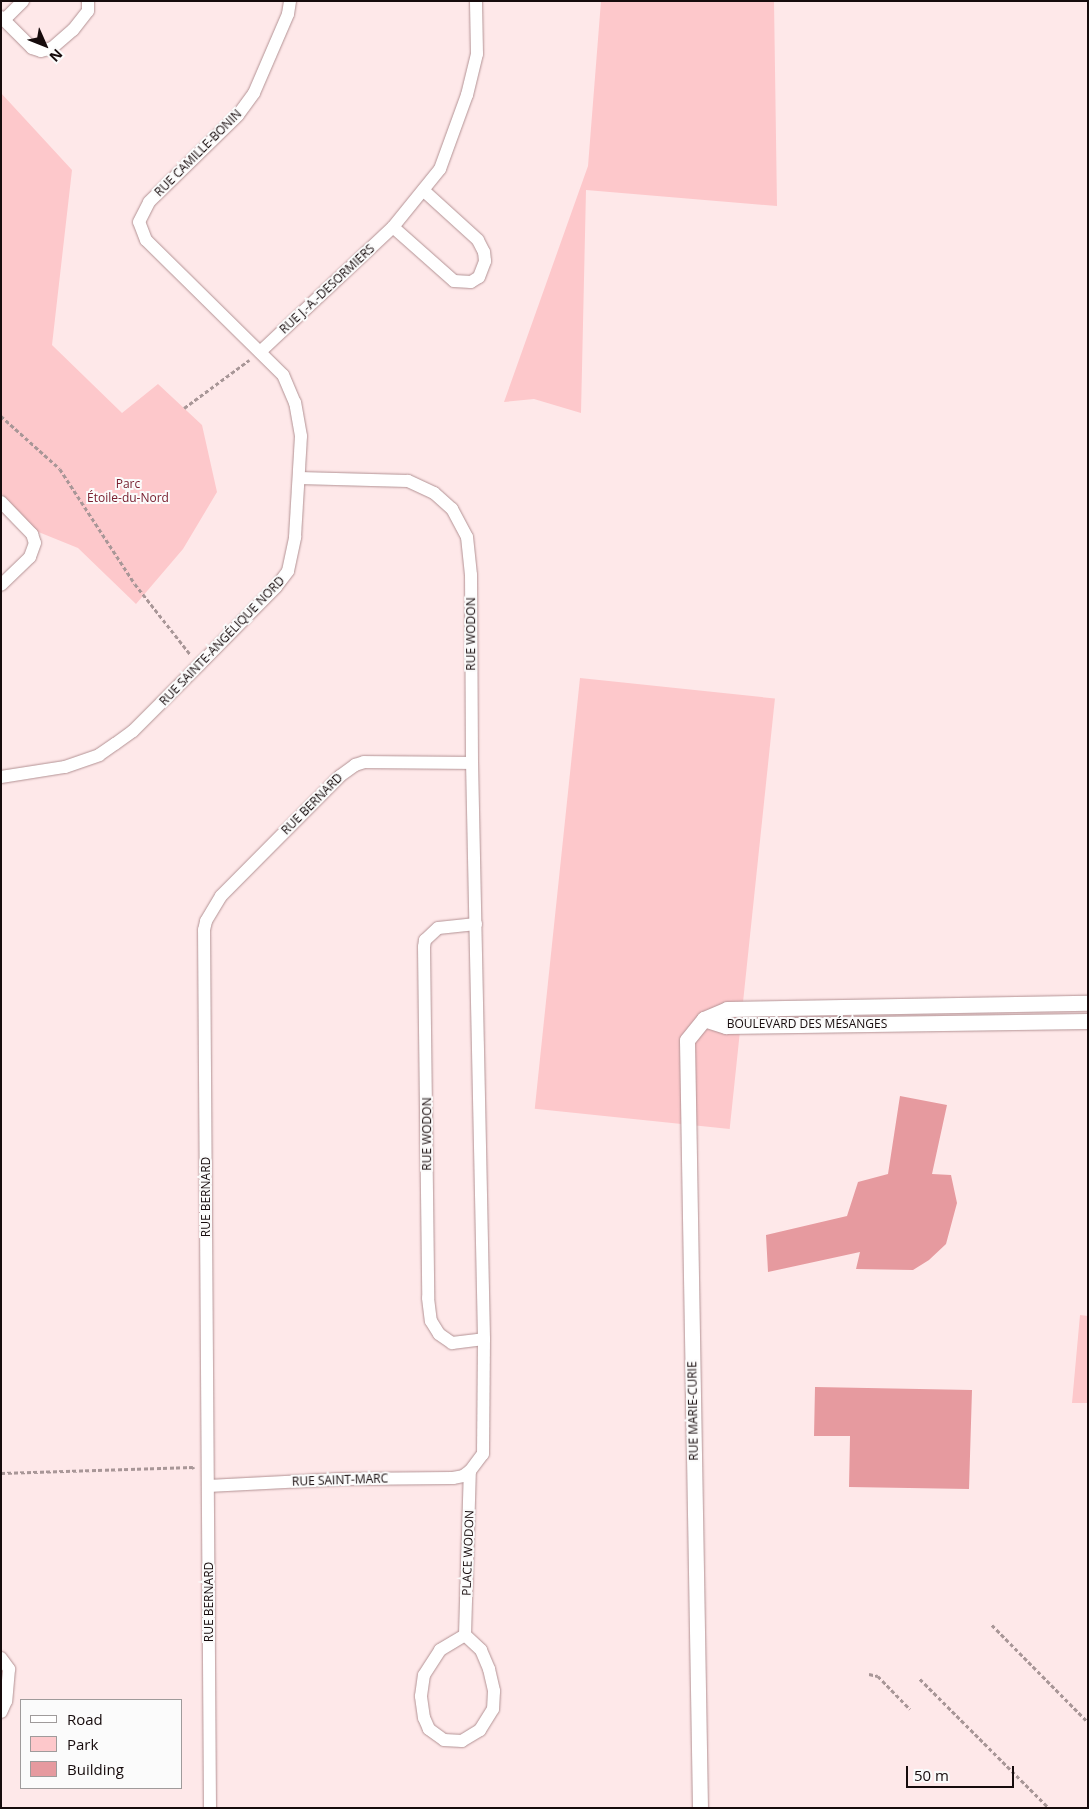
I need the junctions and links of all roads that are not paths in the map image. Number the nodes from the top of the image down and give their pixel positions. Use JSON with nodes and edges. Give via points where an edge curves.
{"nodes":[{"id":1,"x":23,"y":1,"type":"edge"},
{"id":2,"x":88,"y":1,"type":"edge"},
{"id":3,"x":290,"y":1,"type":"edge"},
{"id":4,"x":476,"y":1,"type":"edge"},
{"id":5,"x":3,"y":18,"type":"edge"},
{"id":6,"x":423,"y":190,"type":"junction"},
{"id":7,"x":393,"y":226,"type":"junction"},
{"id":8,"x":260,"y":352,"type":"junction"},
{"id":9,"x":299,"y":478,"type":"junction"},
{"id":10,"x":3,"y":506,"type":"edge"},
{"id":11,"x":1,"y":585,"type":"edge"},
{"id":12,"x":472,"y":763,"type":"junction"},
{"id":13,"x":1,"y":777,"type":"edge"},
{"id":14,"x":476,"y":924,"type":"junction"},
{"id":15,"x":1088,"y":1003,"type":"edge"},
{"id":16,"x":704,"y":1019,"type":"junction"},
{"id":17,"x":1088,"y":1021,"type":"edge"},
{"id":18,"x":484,"y":1339,"type":"junction"},
{"id":19,"x":470,"y":1471,"type":"junction"},
{"id":20,"x":208,"y":1486,"type":"junction"},
{"id":21,"x":465,"y":1635,"type":"junction"},
{"id":22,"x":1,"y":1658,"type":"edge"},
{"id":23,"x":1,"y":1712,"type":"edge"},
{"id":24,"x":210,"y":1808,"type":"edge"},
{"id":25,"x":700,"y":1808,"type":"edge"}],
"edges":[{"from":1,"to":5,"type":"street"},
{"from":2,"to":5,"type":"street","via":[[88,11],[74,30],[52,48],[41,51],[32,48]]},
{"from":3,"to":8,"type":"street","name":"RUE CAMILLE-BONIN","via":[[288,14],[254,93],[238,115],[149,202],[139,222],[146,240]]},
{"from":4,"to":6,"type":"street","name":"RUE J.-A.-DESORMIERS","via":[[477,54],[467,94],[440,169]]},
{"from":6,"to":7,"type":"street","name":"RUE J.-A.-DESORMIERS"},
{"from":6,"to":7,"type":"street","via":[[478,240],[485,261],[479,277],[471,282],[454,281]]},
{"from":7,"to":8,"type":"street","name":"RUE J.-A.-DESORMIERS"},
{"from":8,"to":9,"type":"street","name":"RUE SAINTE-ANGÉLIQUE NORD","via":[[283,375],[296,403],[301,436]]},
{"from":9,"to":12,"type":"street","name":"RUE WODON","via":[[408,481],[434,494],[452,509],[467,537],[470,560]]},
{"from":9,"to":13,"type":"street","name":"RUE SAINTE-ANGÉLIQUE NORD","via":[[295,537],[288,571],[199,665],[133,731],[99,755],[64,767]]},
{"from":10,"to":11,"type":"street","via":[[32,534],[35,543],[30,557]]},
{"from":12,"to":14,"type":"street","name":"RUE WODON"},
{"from":12,"to":20,"type":"street","name":"RUE BERNARD","via":[[364,762],[355,765],[340,776],[221,896],[206,921]]},
{"from":14,"to":18,"type":"street","name":"RUE WODON"},
{"from":14,"to":18,"type":"street","name":"RUE WODON","via":[[438,928],[425,940],[424,947],[428,1298],[430,1321],[439,1334],[452,1342]]},
{"from":15,"to":16,"type":"street","name":"BOULEVARD DES MÉSANGES","via":[[727,1009]]},
{"from":16,"to":17,"type":"street","name":"BOULEVARD DES MÉSANGES","via":[[726,1026]]},
{"from":16,"to":25,"type":"street","name":"RUE MARIE-CURIE","via":[[687,1040]]},
{"from":18,"to":19,"type":"street","name":"RUE WODON","via":[[483,1454]]},
{"from":19,"to":20,"type":"street","name":"RUE SAINT-MARC","via":[[453,1478],[343,1479]]},
{"from":19,"to":21,"type":"street","name":"PLACE WODON"},
{"from":20,"to":24,"type":"street","name":"RUE BERNARD"},
{"from":21,"to":21,"type":"street","via":[[440,1650],[424,1675],[421,1696],[424,1718],[429,1730],[444,1740],[462,1741],[480,1730],[493,1709],[494,1691],[489,1669],[481,1650]]},
{"from":22,"to":23,"type":"street","via":[[9,1669],[7,1694]]}]}
